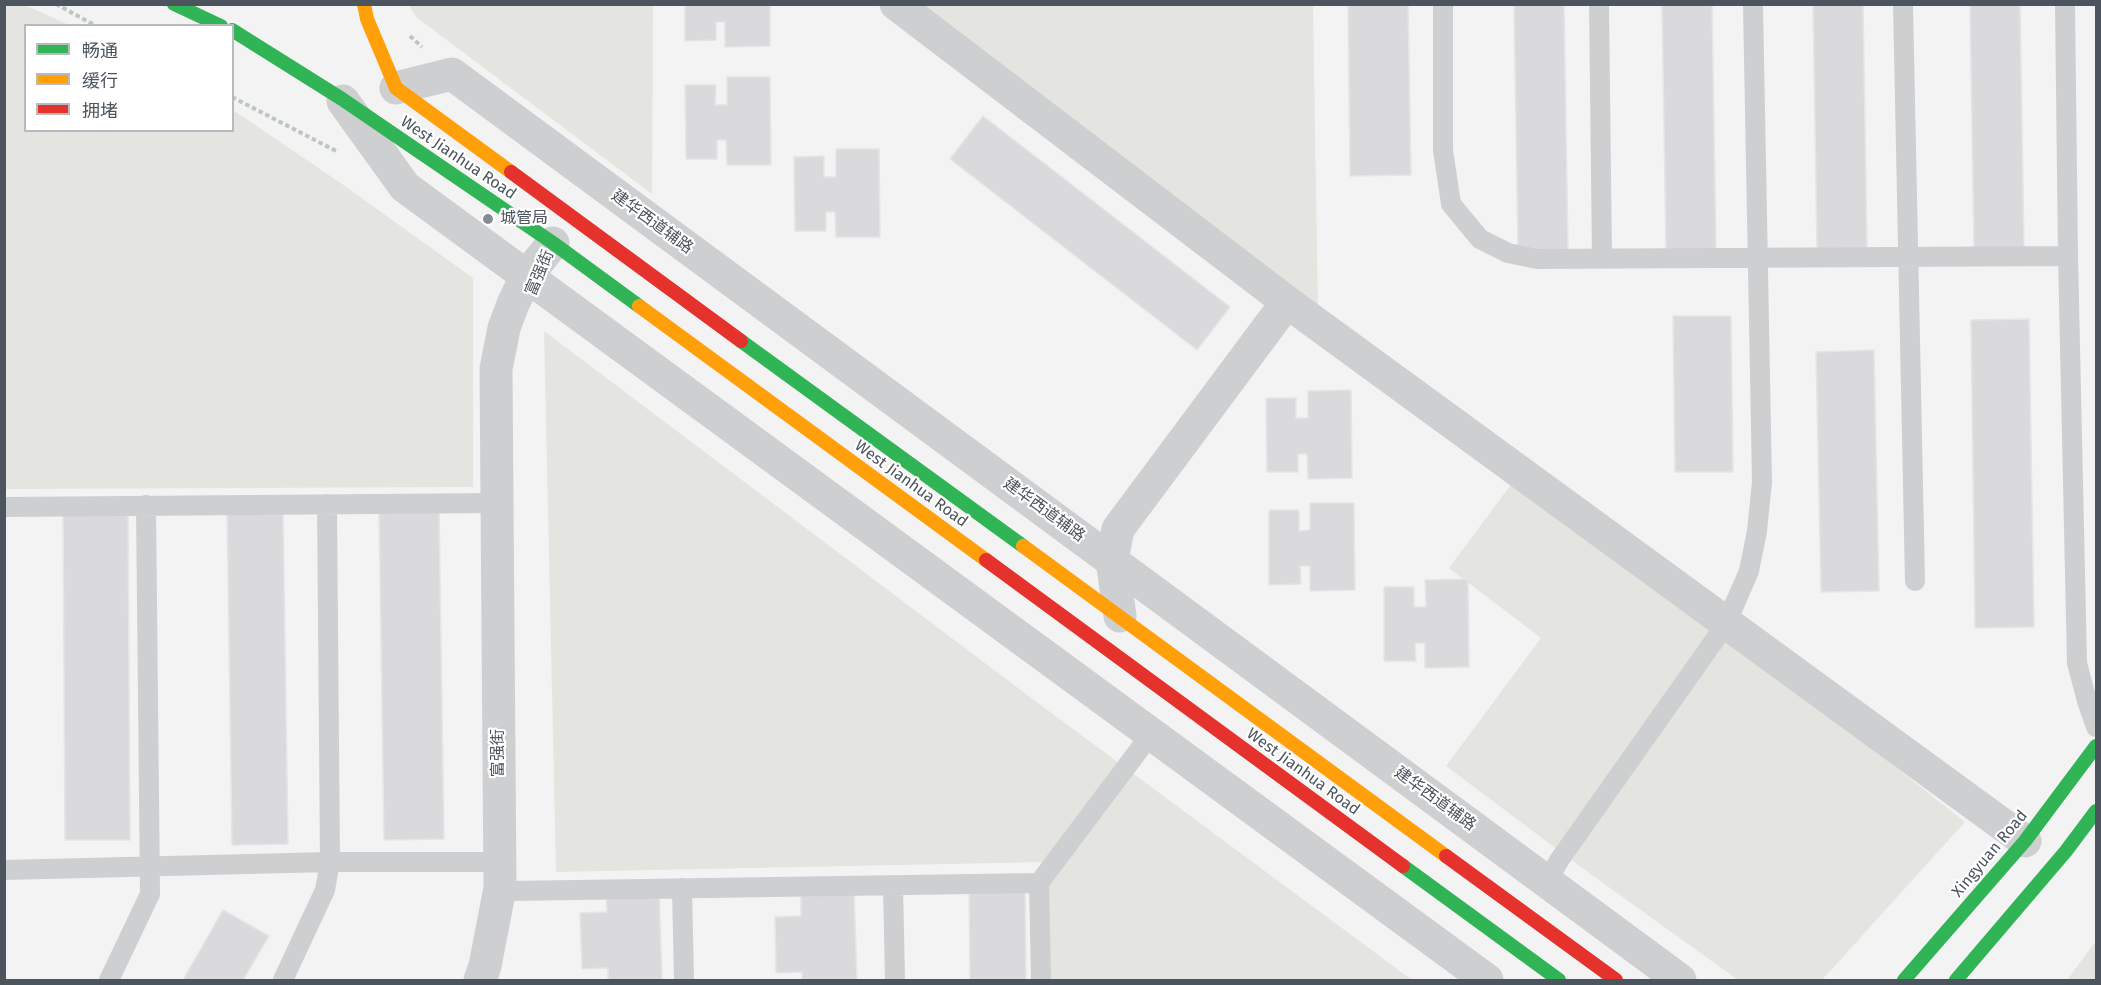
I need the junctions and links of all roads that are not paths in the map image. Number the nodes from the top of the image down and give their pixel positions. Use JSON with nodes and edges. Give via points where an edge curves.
{"nodes":[{"id":1,"x":174,"y":4,"type":"edge"},
{"id":2,"x":364,"y":4,"type":"edge"},
{"id":3,"x":896,"y":4,"type":"edge"},
{"id":4,"x":1443,"y":4,"type":"edge"},
{"id":5,"x":1599,"y":4,"type":"edge"},
{"id":6,"x":1753,"y":4,"type":"edge"},
{"id":7,"x":1904,"y":4,"type":"edge"},
{"id":8,"x":2065,"y":4,"type":"edge"},
{"id":9,"x":217,"y":24,"type":"edge"},
{"id":10,"x":234,"y":31,"type":"edge"},
{"id":11,"x":396,"y":88,"type":"junction"},
{"id":12,"x":342,"y":99,"type":"junction"},
{"id":13,"x":553,"y":243,"type":"junction"},
{"id":14,"x":1909,"y":256,"type":"junction"},
{"id":15,"x":2068,"y":256,"type":"junction"},
{"id":16,"x":1757,"y":257,"type":"junction"},
{"id":17,"x":1602,"y":258,"type":"junction"},
{"id":18,"x":531,"y":280,"type":"junction"},
{"id":19,"x":1287,"y":302,"type":"junction"},
{"id":20,"x":497,"y":503,"type":"junction"},
{"id":21,"x":327,"y":504,"type":"junction"},
{"id":22,"x":146,"y":505,"type":"junction"},
{"id":23,"x":4,"y":507,"type":"edge"},
{"id":24,"x":1112,"y":560,"type":"junction"},
{"id":25,"x":1915,"y":581,"type":"dead end"},
{"id":26,"x":1120,"y":616,"type":"junction"},
{"id":27,"x":1726,"y":624,"type":"junction"},
{"id":28,"x":2097,"y":727,"type":"edge"},
{"id":29,"x":1151,"y":734,"type":"junction"},
{"id":30,"x":2097,"y":746,"type":"edge"},
{"id":31,"x":2097,"y":811,"type":"edge"},
{"id":32,"x":2025,"y":841,"type":"junction"},
{"id":33,"x":330,"y":862,"type":"junction"},
{"id":34,"x":151,"y":867,"type":"junction"},
{"id":35,"x":4,"y":870,"type":"edge"},
{"id":36,"x":503,"y":881,"type":"junction"},
{"id":37,"x":1547,"y":881,"type":"junction"},
{"id":38,"x":1039,"y":883,"type":"junction"},
{"id":39,"x":893,"y":885,"type":"junction"},
{"id":40,"x":682,"y":888,"type":"junction"},
{"id":41,"x":109,"y":981,"type":"edge"},
{"id":42,"x":283,"y":981,"type":"edge"},
{"id":43,"x":480,"y":981,"type":"edge"},
{"id":44,"x":491,"y":981,"type":"edge"},
{"id":45,"x":684,"y":981,"type":"edge"},
{"id":46,"x":895,"y":981,"type":"edge"},
{"id":47,"x":1041,"y":981,"type":"edge"},
{"id":48,"x":1487,"y":981,"type":"edge"},
{"id":49,"x":1559,"y":981,"type":"edge"},
{"id":50,"x":1616,"y":981,"type":"edge"},
{"id":51,"x":1680,"y":981,"type":"edge"},
{"id":52,"x":1905,"y":981,"type":"edge"},
{"id":53,"x":1956,"y":981,"type":"edge"}],
"edges":[{"from":1,"to":9,"type":"main road"},
{"from":2,"to":11,"type":"main road","name":"West Jianhua Road"},
{"from":3,"to":19,"type":"street"},
{"from":4,"to":17,"type":"lane","via":[[1443,150],[1452,204],[1479,239],[1508,253],[1537,258]]},
{"from":5,"to":17,"type":"lane"},
{"from":6,"to":16,"type":"lane"},
{"from":7,"to":14,"type":"lane"},
{"from":8,"to":15,"type":"lane"},
{"from":10,"to":12,"type":"main road","name":"West Jianhua Road"},
{"from":11,"to":24,"type":"street","name":"建华西道辅路","via":[[452,74]]},
{"from":11,"to":26,"type":"main road","name":"West Jianhua Road"},
{"from":12,"to":13,"type":"main road","name":"West Jianhua Road"},
{"from":12,"to":18,"type":"street","via":[[405,187]]},
{"from":13,"to":18,"type":"street","name":"富强街"},
{"from":13,"to":49,"type":"main road","name":"West Jianhua Road"},
{"from":14,"to":15,"type":"lane"},
{"from":14,"to":16,"type":"lane"},
{"from":14,"to":25,"type":"lane"},
{"from":15,"to":28,"type":"lane","via":[[2077,663]]},
{"from":16,"to":17,"type":"lane"},
{"from":16,"to":27,"type":"lane","via":[[1762,482],[1749,571]]},
{"from":18,"to":20,"type":"street","name":"富强街","via":[[504,328],[496,369]]},
{"from":18,"to":29,"type":"street"},
{"from":18,"to":36,"type":"street","name":"富强街","via":[[514,330],[505,375]]},
{"from":19,"to":24,"type":"street","via":[[1118,529]]},
{"from":19,"to":27,"type":"street"},
{"from":20,"to":21,"type":"lane"},
{"from":20,"to":36,"type":"street","name":"富强街"},
{"from":21,"to":22,"type":"lane"},
{"from":21,"to":33,"type":"lane"},
{"from":22,"to":23,"type":"lane"},
{"from":22,"to":34,"type":"lane"},
{"from":24,"to":26,"type":"street"},
{"from":24,"to":37,"type":"street","name":"建华西道辅路"},
{"from":26,"to":50,"type":"main road","name":"West Jianhua Road"},
{"from":27,"to":32,"type":"street"},
{"from":27,"to":37,"type":"lane"},
{"from":29,"to":38,"type":"lane"},
{"from":29,"to":48,"type":"street"},
{"from":30,"to":32,"type":"main road","name":"Xingyuan Road"},
{"from":31,"to":53,"type":"main road"},
{"from":32,"to":52,"type":"main road","name":"Xingyuan Road"},
{"from":33,"to":34,"type":"lane"},
{"from":33,"to":36,"type":"lane"},
{"from":33,"to":42,"type":"lane","via":[[326,890]]},
{"from":34,"to":35,"type":"lane"},
{"from":34,"to":41,"type":"lane","via":[[150,894]]},
{"from":36,"to":40,"type":"lane"},
{"from":36,"to":43,"type":"street","name":"富强街"},
{"from":36,"to":44,"type":"street","name":"富强街"},
{"from":37,"to":51,"type":"street","name":"建华西道辅路"},
{"from":38,"to":39,"type":"lane"},
{"from":38,"to":47,"type":"lane"},
{"from":39,"to":40,"type":"lane"},
{"from":39,"to":46,"type":"lane"},
{"from":40,"to":45,"type":"lane"}]}
